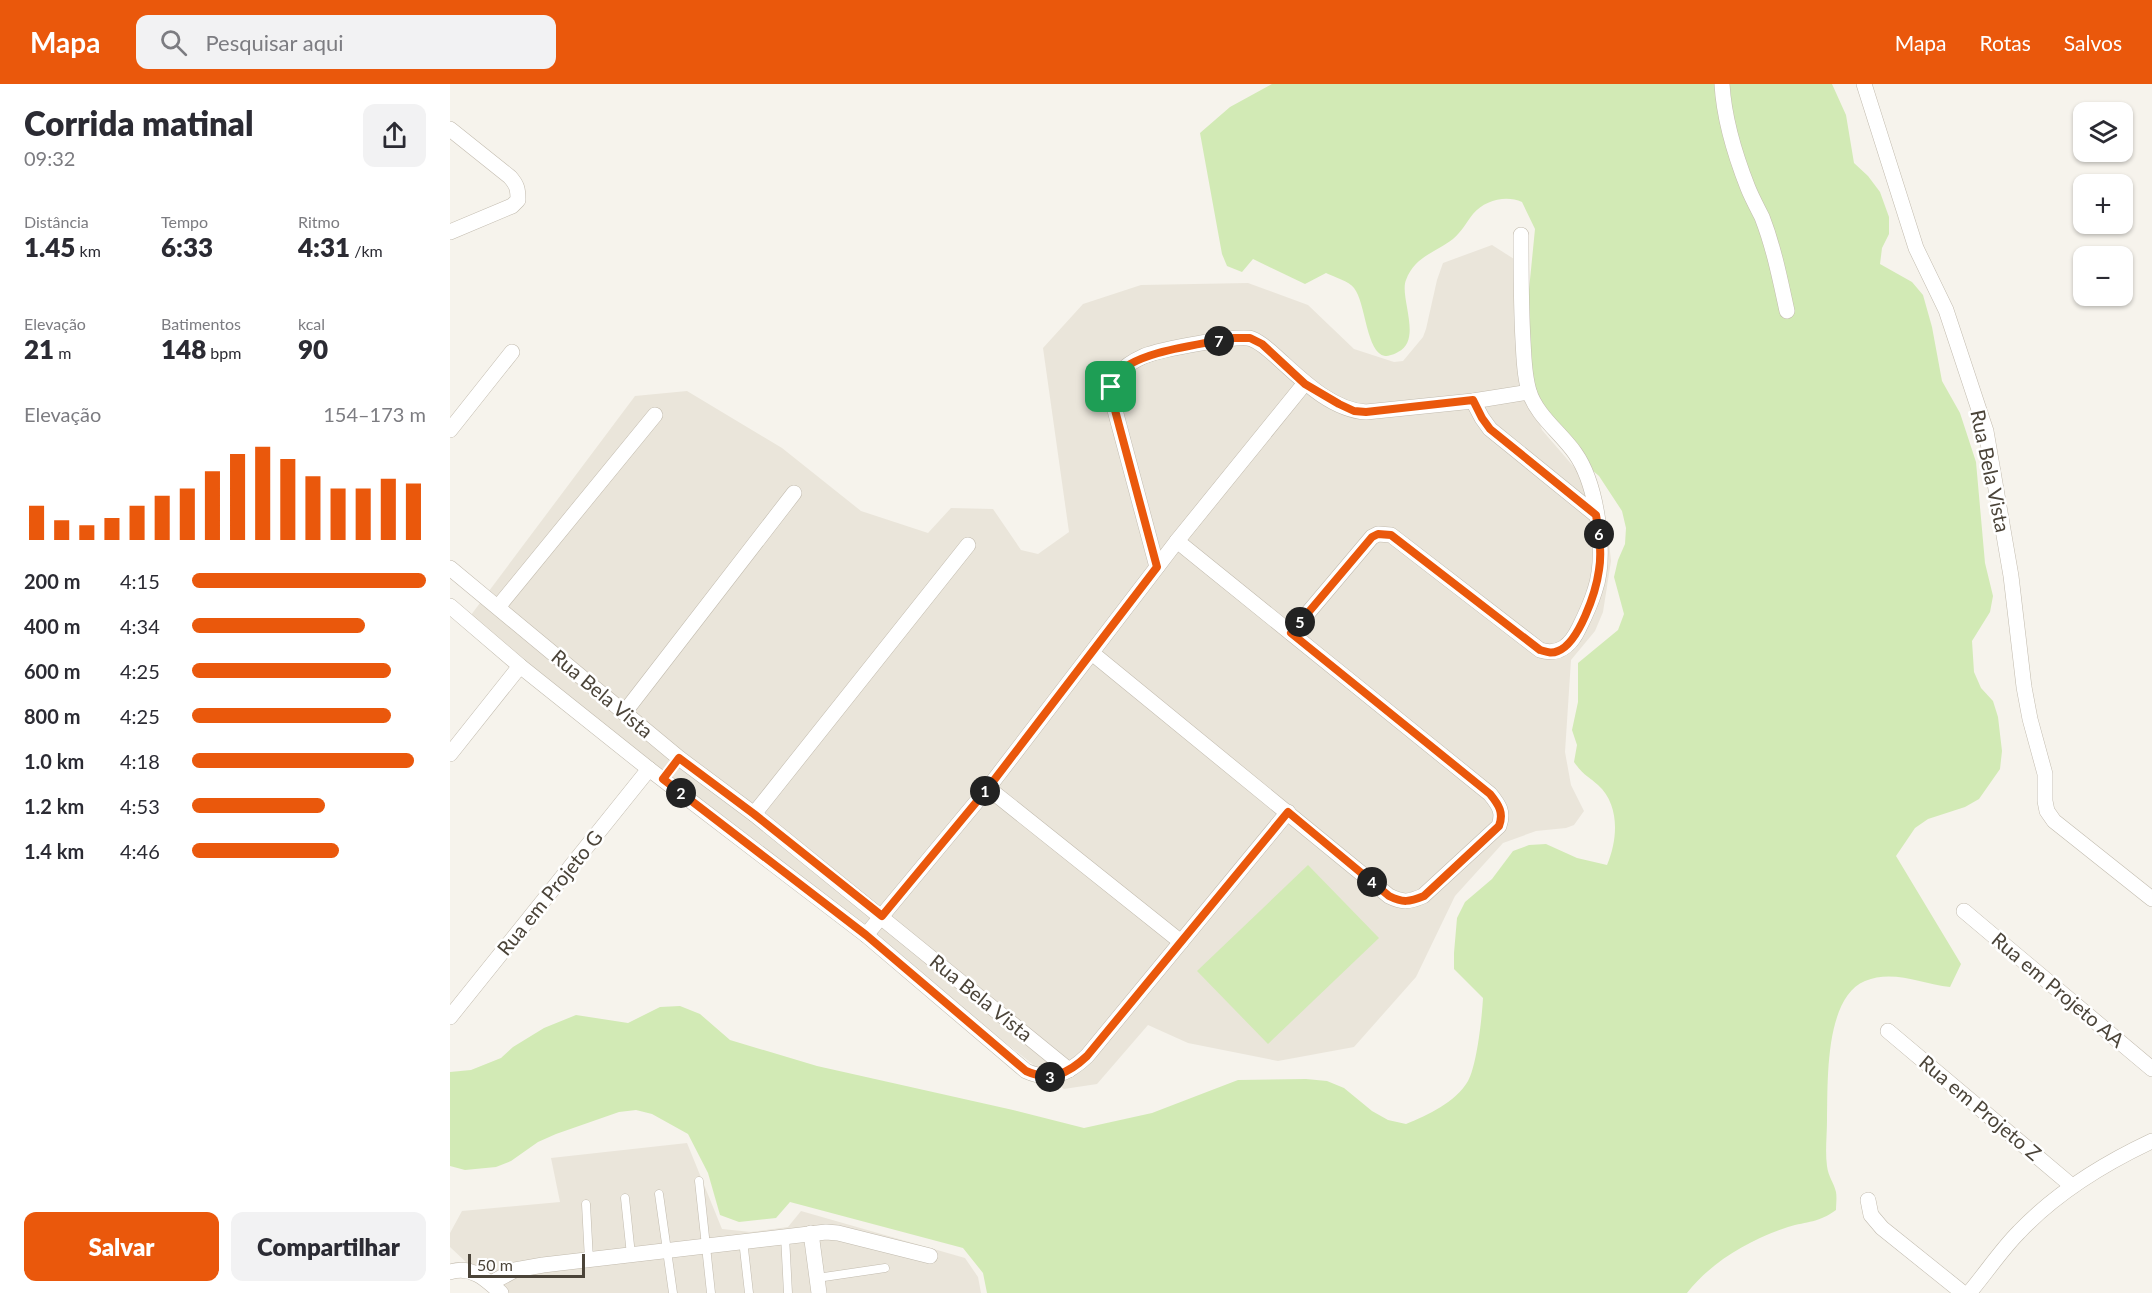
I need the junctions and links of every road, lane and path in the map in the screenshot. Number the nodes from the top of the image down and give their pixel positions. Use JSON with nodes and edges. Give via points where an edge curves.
{"nodes":[{"id":1,"x":1722,"y":84,"type":"edge"},
{"id":2,"x":1864,"y":84,"type":"edge"},
{"id":3,"x":450,"y":129,"type":"edge"},
{"id":4,"x":450,"y":232,"type":"edge"},
{"id":5,"x":1521,"y":235,"type":"dead end"},
{"id":6,"x":1787,"y":311,"type":"dead end"},
{"id":7,"x":512,"y":352,"type":"dead end"},
{"id":8,"x":1305,"y":384,"type":"junction"},
{"id":9,"x":1529,"y":392,"type":"junction"},
{"id":10,"x":1473,"y":400,"type":"junction"},
{"id":11,"x":655,"y":415,"type":"dead end"},
{"id":12,"x":450,"y":430,"type":"edge"},
{"id":13,"x":794,"y":493,"type":"dead end"},
{"id":14,"x":1596,"y":515,"type":"junction"},
{"id":15,"x":1177,"y":541,"type":"junction"},
{"id":16,"x":968,"y":545,"type":"dead end"},
{"id":17,"x":1157,"y":567,"type":"junction"},
{"id":18,"x":450,"y":568,"type":"edge"},
{"id":19,"x":450,"y":606,"type":"edge"},
{"id":20,"x":498,"y":607,"type":"junction"},
{"id":21,"x":1291,"y":633,"type":"junction"},
{"id":22,"x":1092,"y":653,"type":"junction"},
{"id":23,"x":520,"y":666,"type":"junction"},
{"id":24,"x":624,"y":713,"type":"junction"},
{"id":25,"x":450,"y":754,"type":"edge"},
{"id":26,"x":679,"y":758,"type":"junction"},
{"id":27,"x":650,"y":769,"type":"junction"},
{"id":28,"x":663,"y":779,"type":"junction"},
{"id":29,"x":988,"y":788,"type":"junction"},
{"id":30,"x":1288,"y":812,"type":"junction"},
{"id":31,"x":754,"y":814,"type":"junction"},
{"id":32,"x":2152,"y":899,"type":"edge"},
{"id":33,"x":1964,"y":911,"type":"dead end"},
{"id":34,"x":882,"y":916,"type":"junction"},
{"id":35,"x":866,"y":935,"type":"junction"},
{"id":36,"x":1181,"y":942,"type":"junction"},
{"id":37,"x":450,"y":1017,"type":"edge"},
{"id":38,"x":1888,"y":1031,"type":"dead end"},
{"id":39,"x":2152,"y":1069,"type":"edge"},
{"id":40,"x":1069,"y":1070,"type":"junction"},
{"id":41,"x":2152,"y":1141,"type":"edge"},
{"id":42,"x":699,"y":1181,"type":"dead end"},
{"id":43,"x":2072,"y":1186,"type":"junction"},
{"id":44,"x":659,"y":1194,"type":"dead end"},
{"id":45,"x":625,"y":1198,"type":"dead end"},
{"id":46,"x":1868,"y":1200,"type":"dead end"},
{"id":47,"x":586,"y":1204,"type":"dead end"},
{"id":48,"x":811,"y":1233,"type":"junction"},
{"id":49,"x":784,"y":1236,"type":"junction"},
{"id":50,"x":743,"y":1240,"type":"junction"},
{"id":51,"x":706,"y":1245,"type":"junction"},
{"id":52,"x":667,"y":1251,"type":"junction"},
{"id":53,"x":631,"y":1255,"type":"junction"},
{"id":54,"x":930,"y":1256,"type":"dead end"},
{"id":55,"x":589,"y":1260,"type":"junction"},
{"id":56,"x":885,"y":1268,"type":"dead end"},
{"id":57,"x":450,"y":1272,"type":"edge"},
{"id":58,"x":818,"y":1286,"type":"edge"},
{"id":59,"x":496,"y":1288,"type":"edge"},
{"id":60,"x":674,"y":1293,"type":"edge"},
{"id":61,"x":711,"y":1293,"type":"edge"},
{"id":62,"x":748,"y":1293,"type":"edge"},
{"id":63,"x":788,"y":1293,"type":"edge"},
{"id":64,"x":1963,"y":1293,"type":"edge"},
{"id":65,"x":1970,"y":1293,"type":"edge"}],
"edges":[{"from":1,"to":6,"type":"street","via":[[1733,144],[1776,257]]},
{"from":2,"to":32,"type":"street","name":"Rua Bela Vista","via":[[1916,248],[1946,310],[1986,431],[2012,576],[2024,687],[2045,774],[2047,811],[2054,821]]},
{"from":3,"to":4,"type":"street","via":[[518,186],[518,200],[512,206]]},
{"from":5,"to":9,"type":"street","via":[[1524,368]]},
{"from":7,"to":12,"type":"street"},
{"from":8,"to":10,"type":"street","via":[[1354,411]]},
{"from":8,"to":15,"type":"street"},
{"from":8,"to":17,"type":"street","via":[[1262,344],[1250,338],[1145,356],[1116,376],[1111,387],[1112,399]]},
{"from":9,"to":10,"type":"street"},
{"from":9,"to":14,"type":"street","via":[[1583,465]]},
{"from":10,"to":14,"type":"street","via":[[1490,429]]},
{"from":11,"to":20,"type":"street"},
{"from":13,"to":24,"type":"street"},
{"from":14,"to":21,"type":"street","via":[[1600,545],[1596,590],[1578,630],[1568,645],[1558,651],[1540,650],[1385,533],[1372,537]]},
{"from":15,"to":17,"type":"street"},
{"from":15,"to":21,"type":"street"},
{"from":16,"to":31,"type":"street"},
{"from":17,"to":22,"type":"street"},
{"from":18,"to":20,"type":"street","name":"Rua Bela Vista"},
{"from":19,"to":23,"type":"street","name":"Rua Bela Vista"},
{"from":20,"to":24,"type":"street","name":"Rua Bela Vista"},
{"from":21,"to":30,"type":"street","via":[[1490,794],[1502,819],[1424,896],[1401,902]]},
{"from":22,"to":29,"type":"street"},
{"from":22,"to":30,"type":"street"},
{"from":23,"to":25,"type":"street"},
{"from":23,"to":27,"type":"street","name":"Rua Bela Vista"},
{"from":24,"to":26,"type":"street","name":"Rua Bela Vista"},
{"from":26,"to":28,"type":"street"},
{"from":26,"to":31,"type":"street","name":"Rua Bela Vista"},
{"from":27,"to":28,"type":"street","name":"Rua Bela Vista"},
{"from":27,"to":37,"type":"street","name":"Rua em Projeto G"},
{"from":28,"to":35,"type":"street","name":"Rua Bela Vista"},
{"from":29,"to":34,"type":"street"},
{"from":29,"to":36,"type":"street"},
{"from":30,"to":36,"type":"street"},
{"from":31,"to":34,"type":"street","name":"Rua Bela Vista"},
{"from":33,"to":39,"type":"street","name":"Rua em Projeto AA"},
{"from":34,"to":35,"type":"street"},
{"from":34,"to":40,"type":"street","name":"Rua Bela Vista"},
{"from":35,"to":40,"type":"street","name":"Rua Bela Vista","via":[[1026,1071],[1049,1077]]},
{"from":36,"to":40,"type":"street","via":[[1087,1056]]},
{"from":38,"to":43,"type":"street","name":"Rua em Projeto Z"},
{"from":41,"to":43,"type":"street"},
{"from":42,"to":51,"type":"lane"},
{"from":43,"to":65,"type":"street","via":[[2017,1234]]},
{"from":44,"to":52,"type":"lane"},
{"from":45,"to":53,"type":"lane"},
{"from":46,"to":64,"type":"street","via":[[1871,1215],[1882,1228]]},
{"from":47,"to":55,"type":"lane"},
{"from":48,"to":49,"type":"street"},
{"from":48,"to":54,"type":"street","via":[[838,1233]]},
{"from":48,"to":58,"type":"street"},
{"from":49,"to":50,"type":"street"},
{"from":49,"to":63,"type":"lane"},
{"from":50,"to":51,"type":"street"},
{"from":50,"to":62,"type":"lane"},
{"from":51,"to":52,"type":"street"},
{"from":51,"to":61,"type":"lane"},
{"from":52,"to":53,"type":"street"},
{"from":52,"to":60,"type":"lane"},
{"from":53,"to":55,"type":"street"},
{"from":55,"to":59,"type":"street","via":[[515,1270]]},
{"from":56,"to":58,"type":"lane"},
{"from":57,"to":59,"type":"street","via":[[475,1272]]}]}
